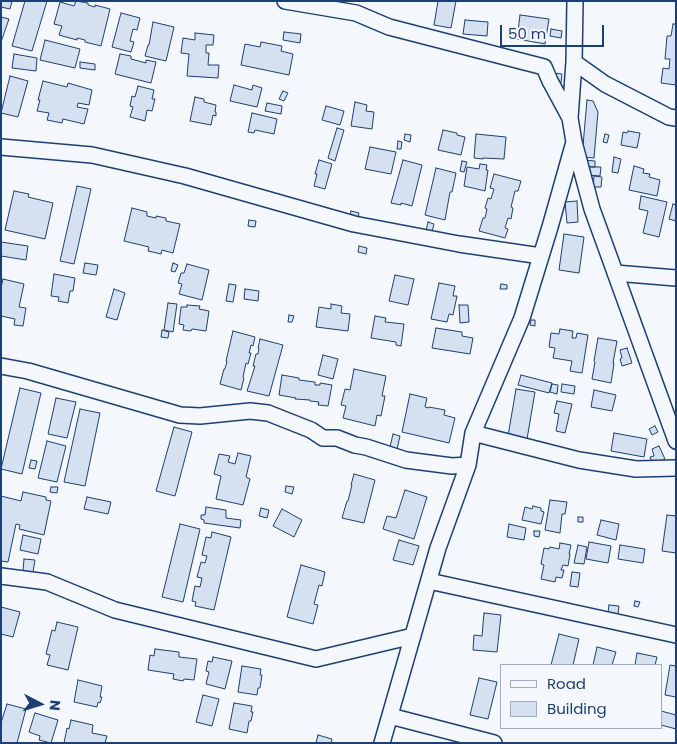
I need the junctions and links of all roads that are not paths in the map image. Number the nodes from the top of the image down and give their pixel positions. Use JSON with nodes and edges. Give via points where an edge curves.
{"nodes":[{"id":1,"x":285,"y":1,"type":"edge"},
{"id":2,"x":575,"y":1,"type":"edge"},
{"id":3,"x":357,"y":7,"type":"edge"},
{"id":4,"x":574,"y":62,"type":"junction"},
{"id":5,"x":570,"y":118,"type":"junction"},
{"id":6,"x":676,"y":118,"type":"edge"},
{"id":7,"x":574,"y":142,"type":"junction"},
{"id":8,"x":1,"y":147,"type":"edge"},
{"id":9,"x":541,"y":256,"type":"junction"},
{"id":10,"x":615,"y":273,"type":"junction"},
{"id":11,"x":676,"y":278,"type":"edge"},
{"id":12,"x":1,"y":366,"type":"edge"},
{"id":13,"x":473,"y":433,"type":"junction"},
{"id":14,"x":676,"y":441,"type":"edge"},
{"id":15,"x":468,"y":465,"type":"junction"},
{"id":16,"x":676,"y":468,"type":"edge"},
{"id":17,"x":1,"y":576,"type":"edge"},
{"id":18,"x":429,"y":581,"type":"junction"},
{"id":19,"x":413,"y":636,"type":"junction"},
{"id":20,"x":676,"y":636,"type":"edge"},
{"id":21,"x":390,"y":716,"type":"junction"},
{"id":22,"x":382,"y":743,"type":"edge"},
{"id":23,"x":494,"y":743,"type":"edge"}],
"edges":[{"from":1,"to":3,"type":"street"},
{"from":2,"to":4,"type":"street"},
{"from":3,"to":5,"type":"street","via":[[389,27],[544,66]]},
{"from":4,"to":5,"type":"street"},
{"from":4,"to":6,"type":"street","via":[[604,84]]},
{"from":5,"to":7,"type":"street"},
{"from":7,"to":9,"type":"street"},
{"from":7,"to":10,"type":"street","via":[[592,209]]},
{"from":8,"to":9,"type":"street","via":[[92,155],[185,176],[354,224]]},
{"from":9,"to":13,"type":"street","via":[[522,318]]},
{"from":10,"to":11,"type":"street"},
{"from":10,"to":14,"type":"street"},
{"from":12,"to":15,"type":"street","via":[[180,415],[268,412],[323,438],[337,438],[406,460]]},
{"from":13,"to":15,"type":"street"},
{"from":13,"to":16,"type":"street","via":[[579,460],[636,469]]},
{"from":15,"to":18,"type":"street"},
{"from":17,"to":19,"type":"street","via":[[48,582],[115,610],[316,659]]},
{"from":18,"to":19,"type":"street"},
{"from":18,"to":20,"type":"street"},
{"from":19,"to":21,"type":"street"},
{"from":21,"to":22,"type":"street"},
{"from":21,"to":23,"type":"street"}]}
